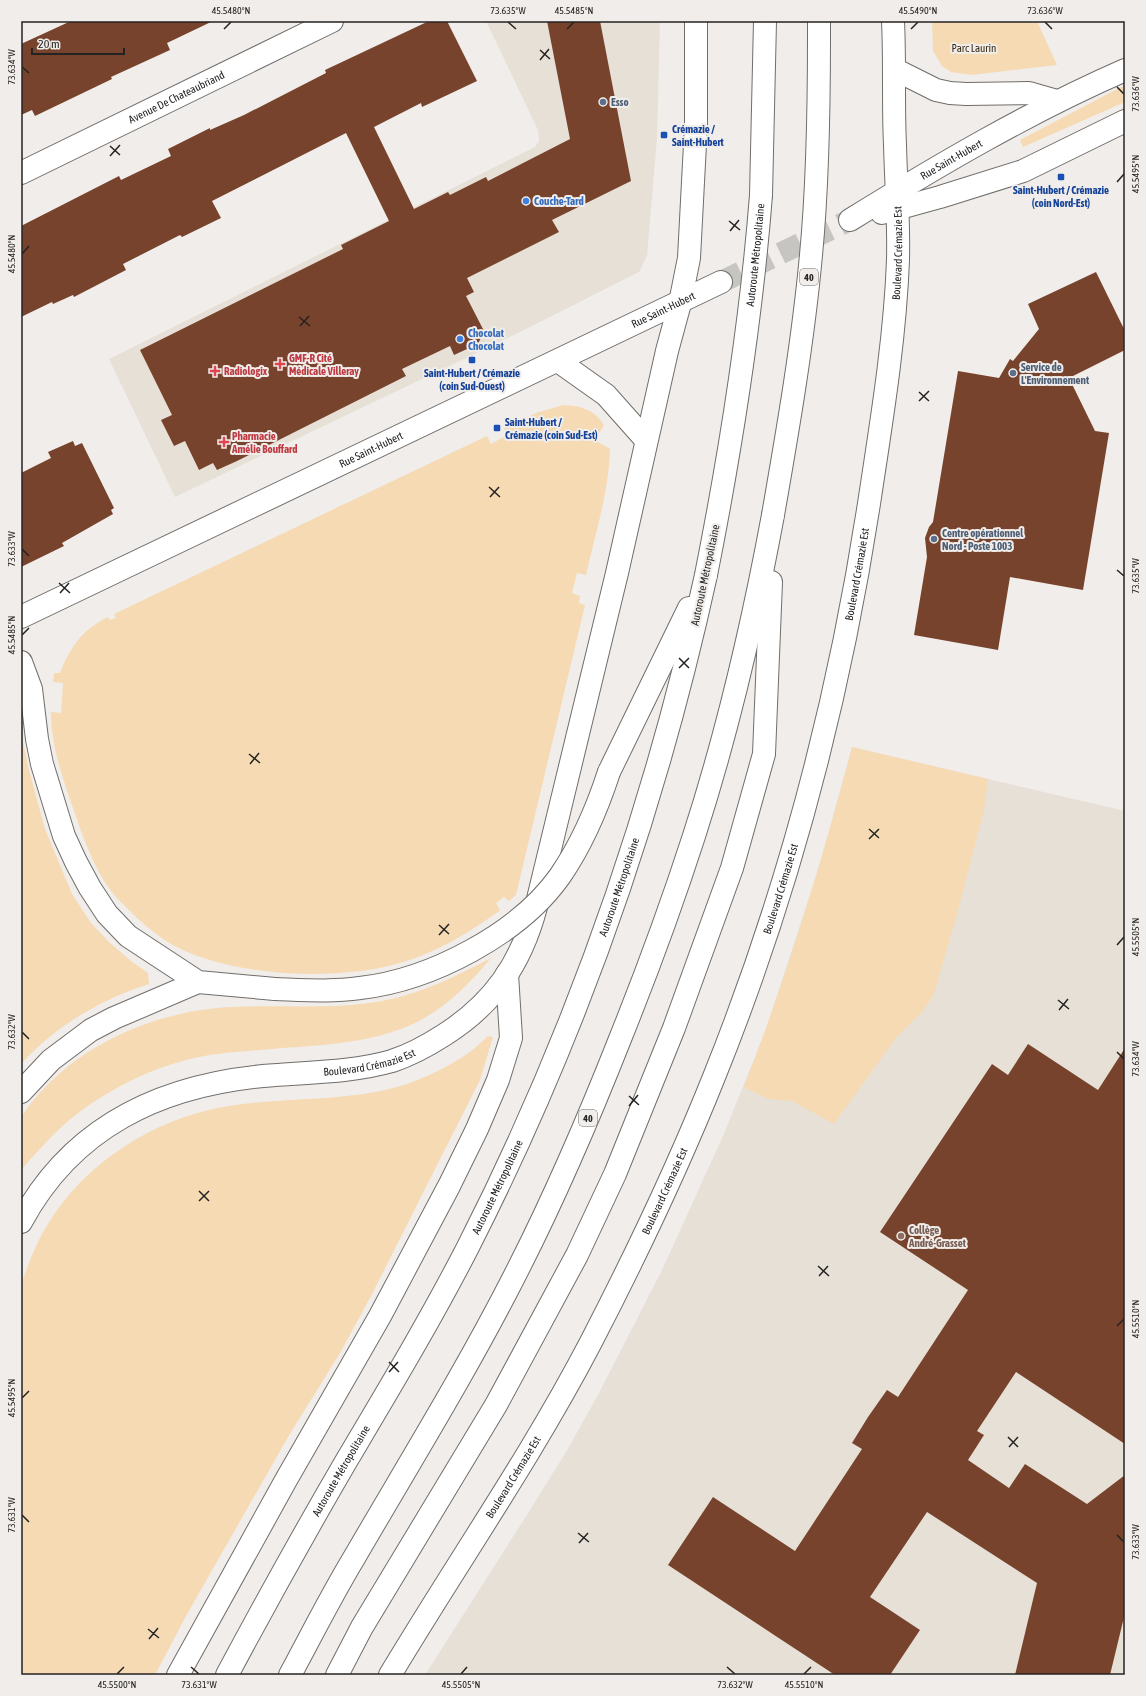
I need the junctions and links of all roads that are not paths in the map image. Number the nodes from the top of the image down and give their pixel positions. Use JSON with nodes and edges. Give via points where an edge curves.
{"nodes":[{"id":1,"x":332,"y":21,"type":"edge"},
{"id":2,"x":696,"y":21,"type":"edge"},
{"id":3,"x":765,"y":21,"type":"edge"},
{"id":4,"x":819,"y":21,"type":"edge"},
{"id":5,"x":893,"y":21,"type":"edge"},
{"id":6,"x":894,"y":70,"type":"junction"},
{"id":7,"x":1125,"y":70,"type":"edge"},
{"id":8,"x":1057,"y":101,"type":"junction"},
{"id":9,"x":1125,"y":121,"type":"edge"},
{"id":10,"x":21,"y":173,"type":"edge"},
{"id":11,"x":896,"y":201,"type":"junction"},
{"id":12,"x":721,"y":282,"type":"tunnel mouth"},
{"id":13,"x":680,"y":303,"type":"junction"},
{"id":14,"x":558,"y":361,"type":"junction"},
{"id":15,"x":646,"y":440,"type":"junction"},
{"id":16,"x":773,"y":515,"type":"junction"},
{"id":17,"x":706,"y":575,"type":"junction"},
{"id":18,"x":21,"y":617,"type":"edge"},
{"id":19,"x":21,"y":662,"type":"edge"},
{"id":20,"x":507,"y":974,"type":"junction"},
{"id":21,"x":198,"y":982,"type":"junction"},
{"id":22,"x":21,"y":1092,"type":"edge"},
{"id":23,"x":21,"y":1222,"type":"edge"},
{"id":24,"x":178,"y":1675,"type":"edge"},
{"id":25,"x":226,"y":1675,"type":"edge"},
{"id":26,"x":290,"y":1675,"type":"edge"},
{"id":27,"x":337,"y":1675,"type":"edge"},
{"id":28,"x":390,"y":1675,"type":"edge"}],
"edges":[{"from":1,"to":10,"type":"main road","name":"Avenue De Chateaubriand"},
{"from":2,"to":13,"type":"main road","name":"Boulevard Crémazie Est","via":[[696,125],[690,242]]},
{"from":3,"to":17,"type":"main road","name":"Autoroute Métropolitaine","bridge":true,"via":[[761,195],[755,266],[732,431]]},
{"from":4,"to":16,"type":"main road","number":"40","bridge":true,"via":[[818,154],[811,254],[794,389]]},
{"from":5,"to":6,"type":"main road","name":"Boulevard Crémazie Est"},
{"from":6,"to":8,"type":"main road","via":[[936,90],[950,93],[1029,93]]},
{"from":6,"to":11,"type":"main road","name":"Boulevard Crémazie Est"},
{"from":7,"to":8,"type":"main road","name":"Rue Saint-Hubert"},
{"from":8,"to":11,"type":"main road","name":"Rue Saint-Hubert","via":[[1004,129]]},
{"from":9,"to":11,"type":"main road","via":[[1023,170]]},
{"from":11,"to":28,"type":"main road","name":"Boulevard Crémazie Est","via":[[898,258],[890,361],[858,575],[814,774],[759,955],[701,1110],[616,1293],[568,1386],[519,1470]]},
{"from":12,"to":13,"type":"main road","name":"Rue Saint-Hubert"},
{"from":13,"to":14,"type":"main road","name":"Rue Saint-Hubert"},
{"from":13,"to":15,"type":"main road","name":"Boulevard Crémazie Est"},
{"from":14,"to":15,"type":"main road","via":[[606,395]]},
{"from":14,"to":18,"type":"main road","name":"Rue Saint-Hubert"},
{"from":15,"to":20,"type":"main road","name":"Boulevard Crémazie Est","via":[[619,566],[536,907],[525,942]]},
{"from":16,"to":26,"type":"main road","number":"40","via":[[745,652],[712,776],[650,963],[594,1105],[562,1179],[495,1314],[352,1560]]},
{"from":16,"to":27,"type":"main road","via":[[764,754],[734,861],[674,1028],[616,1174],[577,1255],[496,1405],[390,1579]]},
{"from":17,"to":21,"type":"main road","bridge":true,"via":[[609,772],[587,829],[559,877],[517,920],[492,938],[431,970],[368,987],[311,990]]},
{"from":17,"to":25,"type":"main road","name":"Autoroute Métropolitaine","via":[[680,685],[627,860],[601,940],[546,1078],[466,1250]]},
{"from":19,"to":21,"type":"main road","via":[[31,689],[37,739],[48,788],[64,836],[90,888],[107,914],[128,936]]},
{"from":20,"to":23,"type":"main road","name":"Boulevard Crémazie Est","via":[[470,1018],[412,1054],[361,1067],[261,1076],[221,1083],[191,1089],[144,1105],[104,1128],[68,1157],[54,1172]]},
{"from":20,"to":24,"type":"main road","via":[[511,1038],[498,1080],[477,1129],[388,1303]]},
{"from":21,"to":22,"type":"main road","via":[[91,1030],[51,1060]]}]}
